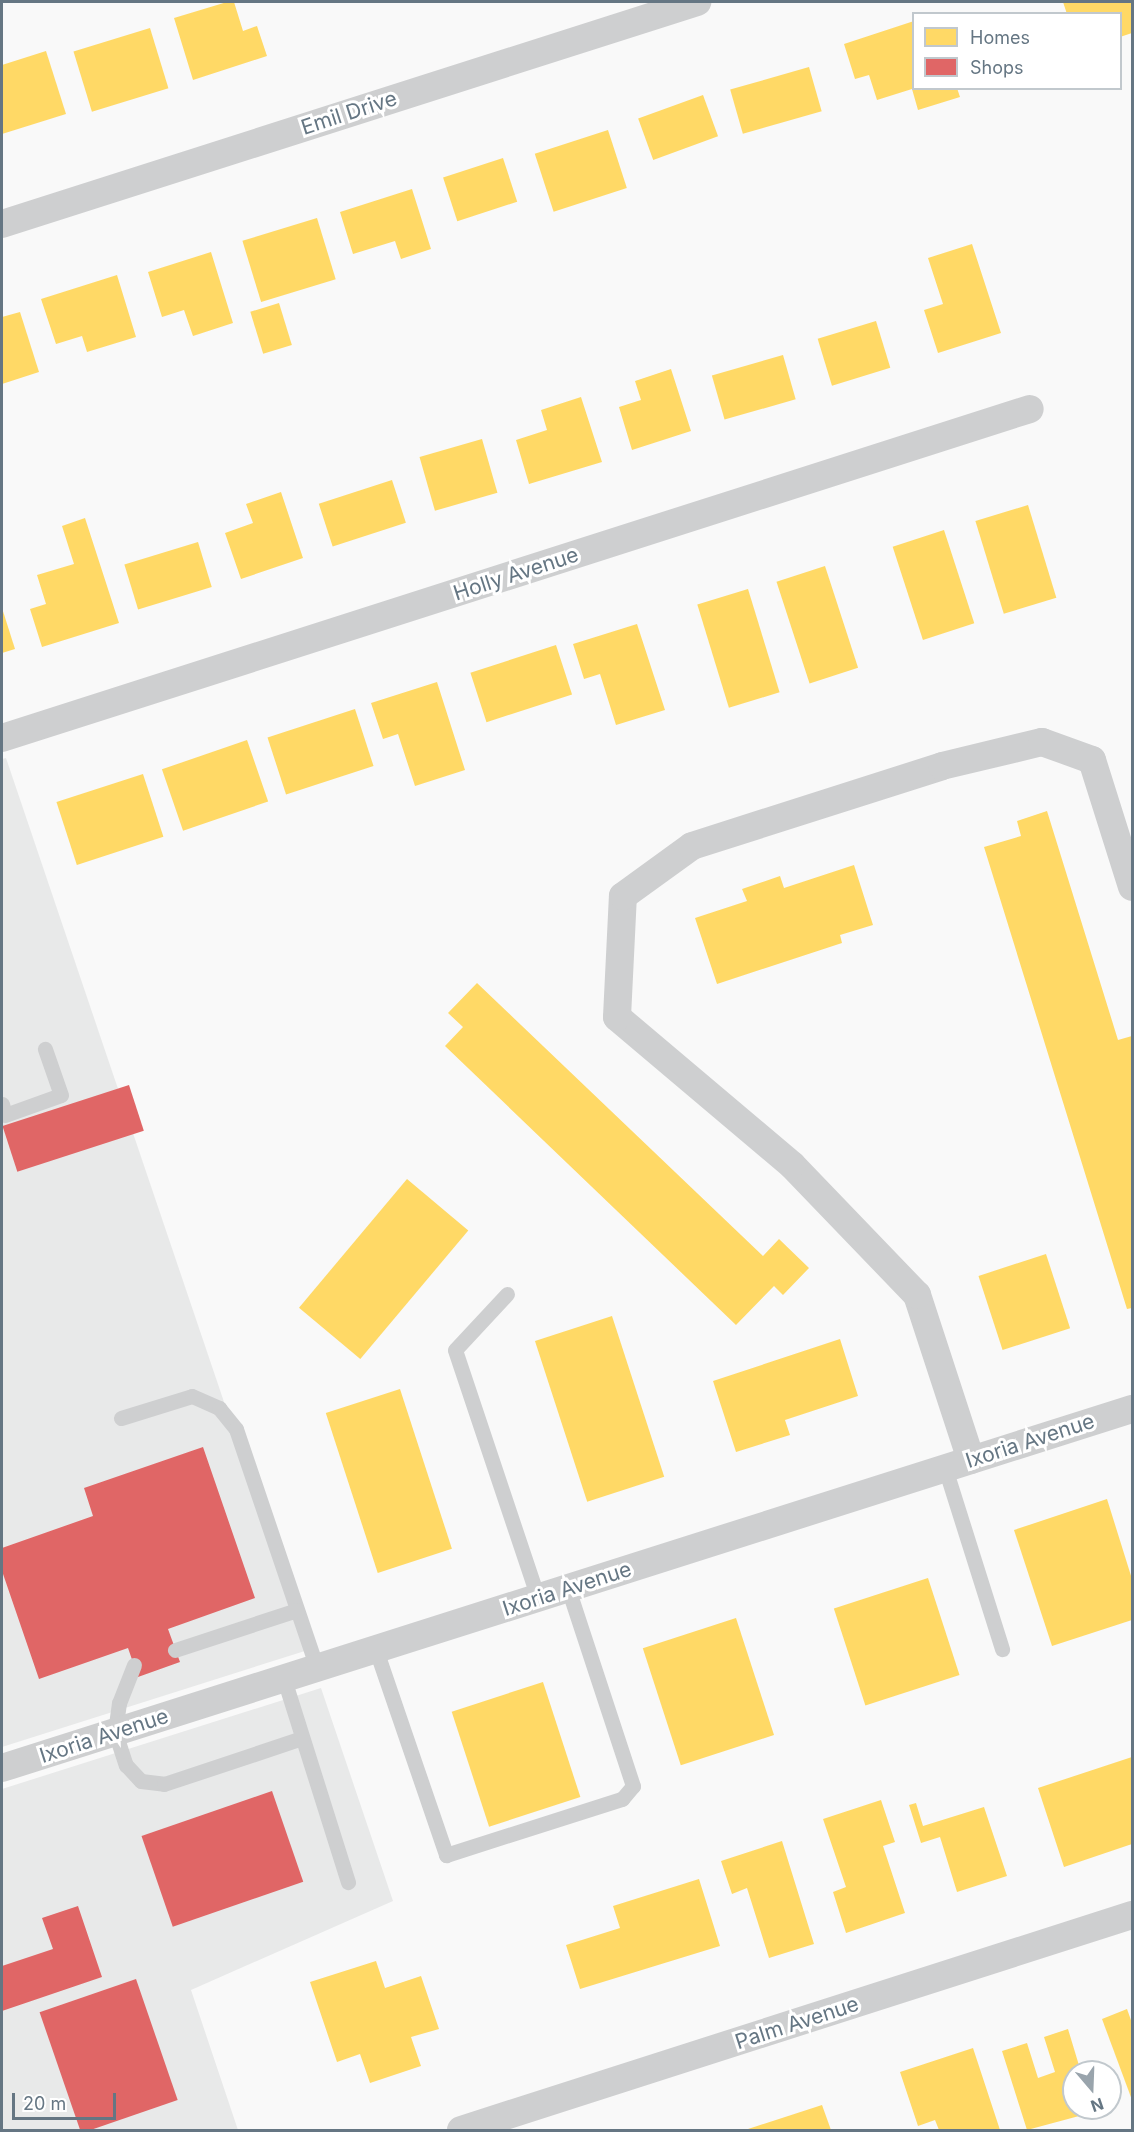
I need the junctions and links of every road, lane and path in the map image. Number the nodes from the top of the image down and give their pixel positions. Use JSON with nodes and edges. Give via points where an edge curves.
{"nodes":[{"id":1,"x":697,"y":2,"type":"edge"},
{"id":2,"x":2,"y":224,"type":"edge"},
{"id":3,"x":1030,"y":409,"type":"dead end"},
{"id":4,"x":2,"y":738,"type":"edge"},
{"id":5,"x":1132,"y":887,"type":"edge"},
{"id":6,"x":45,"y":1049,"type":"dead end"},
{"id":7,"x":2,"y":1104,"type":"edge"},
{"id":8,"x":507,"y":1294,"type":"dead end"},
{"id":9,"x":1132,"y":1409,"type":"edge"},
{"id":10,"x":122,"y":1418,"type":"dead end"},
{"id":11,"x":958,"y":1464,"type":"junction"},
{"id":12,"x":568,"y":1588,"type":"junction"},
{"id":13,"x":538,"y":1598,"type":"junction"},
{"id":14,"x":297,"y":1610,"type":"junction"},
{"id":15,"x":1002,"y":1649,"type":"dead end"},
{"id":16,"x":176,"y":1650,"type":"dead end"},
{"id":17,"x":376,"y":1650,"type":"junction"},
{"id":18,"x":134,"y":1665,"type":"dead end"},
{"id":19,"x":317,"y":1668,"type":"junction"},
{"id":20,"x":284,"y":1679,"type":"junction"},
{"id":21,"x":115,"y":1732,"type":"junction"},
{"id":22,"x":302,"y":1738,"type":"junction"},
{"id":23,"x":2,"y":1768,"type":"edge"},
{"id":24,"x":348,"y":1882,"type":"dead end"},
{"id":25,"x":1132,"y":1915,"type":"edge"},
{"id":26,"x":461,"y":2130,"type":"edge"}],
"edges":[{"from":1,"to":2,"type":"street","name":"Emil Drive"},
{"from":3,"to":4,"type":"street","name":"Holly Avenue"},
{"from":5,"to":11,"type":"street","via":[[1092,760],[1042,742],[942,766],[692,846],[623,896],[617,1017],[792,1165],[917,1295]]},
{"from":6,"to":7,"type":"lane","via":[[62,1095],[5,1115]]},
{"from":8,"to":13,"type":"lane","via":[[455,1350]]},
{"from":9,"to":11,"type":"street","name":"Ixoria Avenue"},
{"from":10,"to":14,"type":"lane","via":[[192,1396],[219,1408],[236,1429]]},
{"from":11,"to":12,"type":"street","name":"Ixoria Avenue"},
{"from":11,"to":15,"type":"lane"},
{"from":12,"to":13,"type":"street","name":"Ixoria Avenue"},
{"from":12,"to":17,"type":"lane","via":[[633,1786],[622,1799],[446,1855]]},
{"from":13,"to":17,"type":"street","name":"Ixoria Avenue"},
{"from":14,"to":16,"type":"lane"},
{"from":14,"to":19,"type":"lane"},
{"from":17,"to":19,"type":"street","name":"Ixoria Avenue"},
{"from":18,"to":21,"type":"lane","via":[[119,1703]]},
{"from":19,"to":20,"type":"street","name":"Ixoria Avenue"},
{"from":20,"to":21,"type":"street","name":"Ixoria Avenue"},
{"from":20,"to":22,"type":"lane"},
{"from":21,"to":22,"type":"lane","via":[[126,1766],[141,1781],[164,1784]]},
{"from":21,"to":23,"type":"street","name":"Ixoria Avenue"},
{"from":22,"to":24,"type":"lane"},
{"from":25,"to":26,"type":"street","name":"Palm Avenue"}]}
